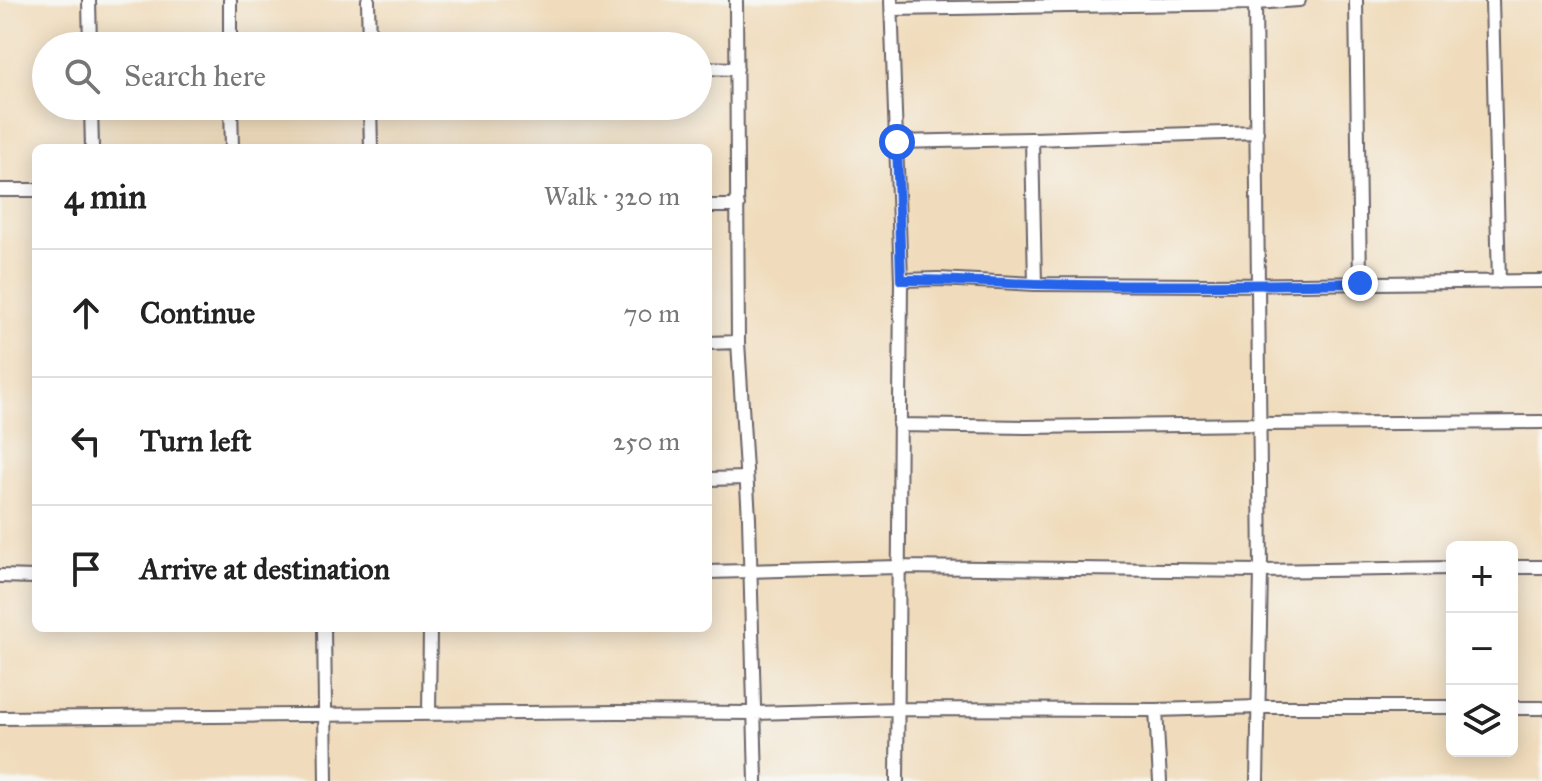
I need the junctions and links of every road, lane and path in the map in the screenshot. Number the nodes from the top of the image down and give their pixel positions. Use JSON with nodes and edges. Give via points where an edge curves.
{"nodes":[{"id":1,"x":89,"y":0,"type":"edge"},
{"id":2,"x":230,"y":0,"type":"edge"},
{"id":3,"x":368,"y":0,"type":"edge"},
{"id":4,"x":736,"y":0,"type":"edge"},
{"id":5,"x":1299,"y":0,"type":"edge"},
{"id":6,"x":1356,"y":0,"type":"edge"},
{"id":7,"x":1492,"y":0,"type":"edge"},
{"id":8,"x":1255,"y":2,"type":"edge"},
{"id":9,"x":892,"y":5,"type":"edge"},
{"id":10,"x":90,"y":32,"type":"edge"},
{"id":11,"x":230,"y":32,"type":"edge"},
{"id":12,"x":369,"y":32,"type":"edge"},
{"id":13,"x":712,"y":68,"type":"edge"},
{"id":14,"x":737,"y":69,"type":"junction"},
{"id":15,"x":91,"y":120,"type":"edge"},
{"id":16,"x":231,"y":120,"type":"edge"},
{"id":17,"x":370,"y":120,"type":"edge"},
{"id":18,"x":1257,"y":132,"type":"junction"},
{"id":19,"x":1032,"y":139,"type":"junction"},
{"id":20,"x":897,"y":142,"type":"junction"},
{"id":21,"x":92,"y":144,"type":"edge"},
{"id":22,"x":232,"y":144,"type":"edge"},
{"id":23,"x":371,"y":144,"type":"edge"},
{"id":24,"x":0,"y":190,"type":"edge"},
{"id":25,"x":32,"y":190,"type":"edge"},
{"id":26,"x":712,"y":206,"type":"edge"},
{"id":27,"x":738,"y":206,"type":"junction"},
{"id":28,"x":901,"y":280,"type":"junction"},
{"id":29,"x":1542,"y":281,"type":"edge"},
{"id":30,"x":1499,"y":282,"type":"junction"},
{"id":31,"x":1360,"y":283,"type":"junction"},
{"id":32,"x":1035,"y":284,"type":"junction"},
{"id":33,"x":1257,"y":285,"type":"junction"},
{"id":34,"x":738,"y":342,"type":"junction"},
{"id":35,"x":712,"y":343,"type":"edge"},
{"id":36,"x":1542,"y":422,"type":"edge"},
{"id":37,"x":1259,"y":424,"type":"junction"},
{"id":38,"x":899,"y":425,"type":"junction"},
{"id":39,"x":746,"y":478,"type":"junction"},
{"id":40,"x":712,"y":479,"type":"edge"},
{"id":41,"x":898,"y":567,"type":"junction"},
{"id":42,"x":1518,"y":567,"type":"edge"},
{"id":43,"x":1542,"y":567,"type":"edge"},
{"id":44,"x":1446,"y":568,"type":"edge"},
{"id":45,"x":1261,"y":571,"type":"junction"},
{"id":46,"x":712,"y":572,"type":"edge"},
{"id":47,"x":750,"y":572,"type":"junction"},
{"id":48,"x":0,"y":576,"type":"edge"},
{"id":49,"x":32,"y":577,"type":"edge"},
{"id":50,"x":324,"y":632,"type":"edge"},
{"id":51,"x":430,"y":632,"type":"edge"},
{"id":52,"x":1259,"y":707,"type":"junction"},
{"id":53,"x":1446,"y":707,"type":"edge"},
{"id":54,"x":1518,"y":708,"type":"edge"},
{"id":55,"x":1542,"y":708,"type":"edge"},
{"id":56,"x":898,"y":709,"type":"junction"},
{"id":57,"x":1156,"y":710,"type":"junction"},
{"id":58,"x":754,"y":713,"type":"junction"},
{"id":59,"x":429,"y":714,"type":"junction"},
{"id":60,"x":326,"y":715,"type":"junction"},
{"id":61,"x":0,"y":718,"type":"edge"},
{"id":62,"x":326,"y":781,"type":"edge"},
{"id":63,"x":756,"y":781,"type":"edge"},
{"id":64,"x":897,"y":781,"type":"edge"},
{"id":65,"x":1160,"y":781,"type":"edge"},
{"id":66,"x":1257,"y":781,"type":"edge"}],
"edges":[{"from":1,"to":10,"type":"street"},
{"from":2,"to":11,"type":"street"},
{"from":3,"to":12,"type":"street"},
{"from":4,"to":14,"type":"street"},
{"from":5,"to":8,"type":"street"},
{"from":6,"to":31,"type":"street"},
{"from":7,"to":30,"type":"street"},
{"from":8,"to":9,"type":"street"},
{"from":8,"to":18,"type":"street"},
{"from":9,"to":20,"type":"street"},
{"from":13,"to":14,"type":"street"},
{"from":14,"to":27,"type":"street"},
{"from":15,"to":21,"type":"street"},
{"from":16,"to":22,"type":"street"},
{"from":17,"to":23,"type":"street"},
{"from":18,"to":19,"type":"street"},
{"from":18,"to":33,"type":"street"},
{"from":19,"to":20,"type":"street"},
{"from":19,"to":32,"type":"street"},
{"from":20,"to":28,"type":"street"},
{"from":24,"to":25,"type":"street"},
{"from":26,"to":27,"type":"street"},
{"from":27,"to":34,"type":"street"},
{"from":28,"to":32,"type":"street"},
{"from":28,"to":38,"type":"street"},
{"from":29,"to":30,"type":"street"},
{"from":30,"to":31,"type":"street"},
{"from":31,"to":33,"type":"street"},
{"from":32,"to":33,"type":"street"},
{"from":33,"to":37,"type":"street"},
{"from":34,"to":35,"type":"street"},
{"from":34,"to":39,"type":"street"},
{"from":36,"to":37,"type":"street"},
{"from":37,"to":38,"type":"street"},
{"from":37,"to":45,"type":"street"},
{"from":38,"to":41,"type":"street"},
{"from":39,"to":40,"type":"street"},
{"from":39,"to":47,"type":"street"},
{"from":41,"to":45,"type":"street"},
{"from":41,"to":47,"type":"street"},
{"from":41,"to":56,"type":"street"},
{"from":42,"to":43,"type":"street"},
{"from":44,"to":45,"type":"street"},
{"from":45,"to":52,"type":"street"},
{"from":46,"to":47,"type":"street"},
{"from":47,"to":58,"type":"street"},
{"from":48,"to":49,"type":"street"},
{"from":50,"to":60,"type":"street"},
{"from":51,"to":59,"type":"street"},
{"from":52,"to":53,"type":"street"},
{"from":52,"to":57,"type":"street"},
{"from":52,"to":66,"type":"street"},
{"from":54,"to":55,"type":"street"},
{"from":56,"to":57,"type":"street"},
{"from":56,"to":58,"type":"street"},
{"from":56,"to":64,"type":"street"},
{"from":57,"to":65,"type":"street"},
{"from":58,"to":59,"type":"street"},
{"from":58,"to":63,"type":"street"},
{"from":59,"to":60,"type":"street"},
{"from":60,"to":61,"type":"street"},
{"from":60,"to":62,"type":"street"}]}
